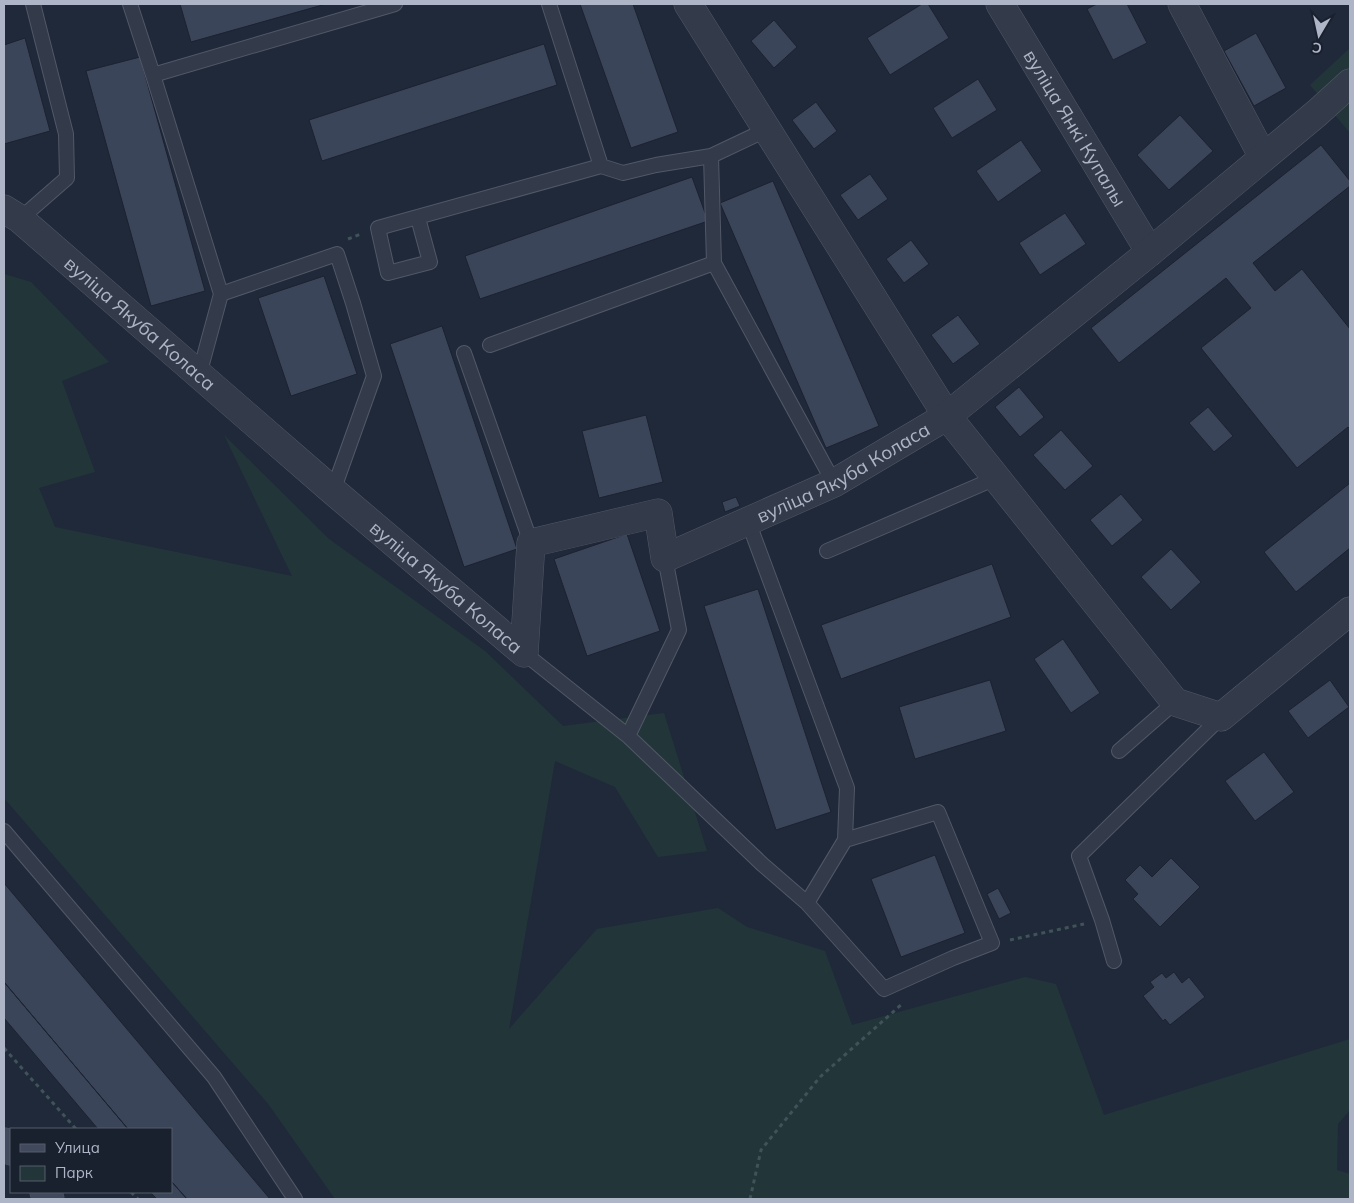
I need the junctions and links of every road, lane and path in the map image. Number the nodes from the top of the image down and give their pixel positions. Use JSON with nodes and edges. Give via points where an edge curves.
{"nodes":[{"id":1,"x":33,"y":4,"type":"edge"},
{"id":2,"x":130,"y":4,"type":"edge"},
{"id":3,"x":395,"y":4,"type":"edge"},
{"id":4,"x":549,"y":4,"type":"edge"},
{"id":5,"x":688,"y":4,"type":"edge"},
{"id":6,"x":1000,"y":4,"type":"edge"},
{"id":7,"x":1182,"y":4,"type":"edge"},
{"id":8,"x":153,"y":75,"type":"junction"},
{"id":9,"x":1350,"y":84,"type":"edge"},
{"id":10,"x":768,"y":129,"type":"junction"},
{"id":11,"x":711,"y":156,"type":"junction"},
{"id":12,"x":1263,"y":157,"type":"junction"},
{"id":13,"x":601,"y":166,"type":"junction"},
{"id":14,"x":12,"y":214,"type":"edge"},
{"id":15,"x":418,"y":218,"type":"junction"},
{"id":16,"x":1150,"y":252,"type":"junction"},
{"id":17,"x":714,"y":263,"type":"junction"},
{"id":18,"x":221,"y":294,"type":"junction"},
{"id":19,"x":490,"y":345,"type":"dead end"},
{"id":20,"x":464,"y":353,"type":"dead end"},
{"id":21,"x":199,"y":375,"type":"junction"},
{"id":22,"x":947,"y":416,"type":"junction"},
{"id":23,"x":996,"y":478,"type":"junction"},
{"id":24,"x":834,"y":483,"type":"junction"},
{"id":25,"x":333,"y":491,"type":"junction"},
{"id":26,"x":748,"y":521,"type":"junction"},
{"id":27,"x":531,"y":543,"type":"junction"},
{"id":28,"x":827,"y":551,"type":"dead end"},
{"id":29,"x":665,"y":558,"type":"junction"},
{"id":30,"x":1350,"y":611,"type":"edge"},
{"id":31,"x":524,"y":653,"type":"junction"},
{"id":32,"x":1175,"y":702,"type":"junction"},
{"id":33,"x":1221,"y":717,"type":"junction"},
{"id":34,"x":628,"y":736,"type":"junction"},
{"id":35,"x":1119,"y":751,"type":"dead end"},
{"id":36,"x":4,"y":831,"type":"edge"},
{"id":37,"x":845,"y":840,"type":"junction"},
{"id":38,"x":807,"y":903,"type":"junction"},
{"id":39,"x":1102,"y":920,"type":"junction"},
{"id":40,"x":992,"y":943,"type":"junction"},
{"id":41,"x":1114,"y":961,"type":"dead end"},
{"id":42,"x":909,"y":998,"type":"dead end"},
{"id":43,"x":4,"y":1048,"type":"edge"},
{"id":44,"x":75,"y":1128,"type":"edge"},
{"id":45,"x":295,"y":1199,"type":"edge"},
{"id":46,"x":750,"y":1199,"type":"edge"}],
"edges":[{"from":1,"to":14,"type":"lane","via":[[66,134],[67,178]]},
{"from":2,"to":8,"type":"lane"},
{"from":3,"to":8,"type":"lane"},
{"from":4,"to":13,"type":"lane"},
{"from":5,"to":10,"type":"street","name":"вуліца Якуба Коласа"},
{"from":6,"to":16,"type":"street","name":"вуліца Янкі Купалы"},
{"from":7,"to":12,"type":"street"},
{"from":8,"to":18,"type":"lane"},
{"from":9,"to":12,"type":"street"},
{"from":10,"to":11,"type":"lane"},
{"from":10,"to":22,"type":"street","name":"вуліца Якуба Коласа"},
{"from":11,"to":13,"type":"lane","via":[[623,173]]},
{"from":11,"to":17,"type":"lane"},
{"from":12,"to":16,"type":"street"},
{"from":13,"to":15,"type":"lane"},
{"from":14,"to":21,"type":"street","name":"вуліца Якуба Коласа"},
{"from":15,"to":15,"type":"lane","via":[[378,228],[388,272],[430,262]]},
{"from":16,"to":22,"type":"street"},
{"from":17,"to":19,"type":"lane"},
{"from":17,"to":24,"type":"lane"},
{"from":18,"to":21,"type":"lane"},
{"from":18,"to":25,"type":"lane","via":[[337,254],[374,376]]},
{"from":20,"to":27,"type":"lane"},
{"from":21,"to":25,"type":"street","name":"вуліца Якуба Коласа"},
{"from":22,"to":23,"type":"street","name":"вуліца Якуба Коласа"},
{"from":22,"to":24,"type":"street","name":"вуліца Якуба Коласа"},
{"from":23,"to":28,"type":"lane"},
{"from":23,"to":32,"type":"street","name":"вуліца Якуба Коласа"},
{"from":24,"to":26,"type":"street","name":"вуліца Якуба Коласа"},
{"from":25,"to":31,"type":"street","name":"вуліца Якуба Коласа"},
{"from":26,"to":29,"type":"street","name":"вуліца Якуба Коласа"},
{"from":26,"to":37,"type":"lane","via":[[847,788]]},
{"from":27,"to":29,"type":"street","via":[[658,513]]},
{"from":27,"to":31,"type":"street","name":"вуліца Якуба Коласа"},
{"from":29,"to":34,"type":"lane","via":[[679,630]]},
{"from":30,"to":33,"type":"street"},
{"from":31,"to":34,"type":"lane"},
{"from":32,"to":33,"type":"street"},
{"from":32,"to":35,"type":"lane"},
{"from":33,"to":39,"type":"lane","via":[[1079,856]]},
{"from":34,"to":38,"type":"lane"},
{"from":36,"to":45,"type":"lane","via":[[214,1077]]},
{"from":37,"to":38,"type":"lane"},
{"from":37,"to":40,"type":"lane","via":[[938,812]]},
{"from":38,"to":40,"type":"lane","via":[[884,989]]},
{"from":39,"to":40,"type":"path"},
{"from":39,"to":41,"type":"lane"},
{"from":42,"to":46,"type":"path","via":[[820,1077],[761,1150]]},
{"from":43,"to":44,"type":"path"}]}
